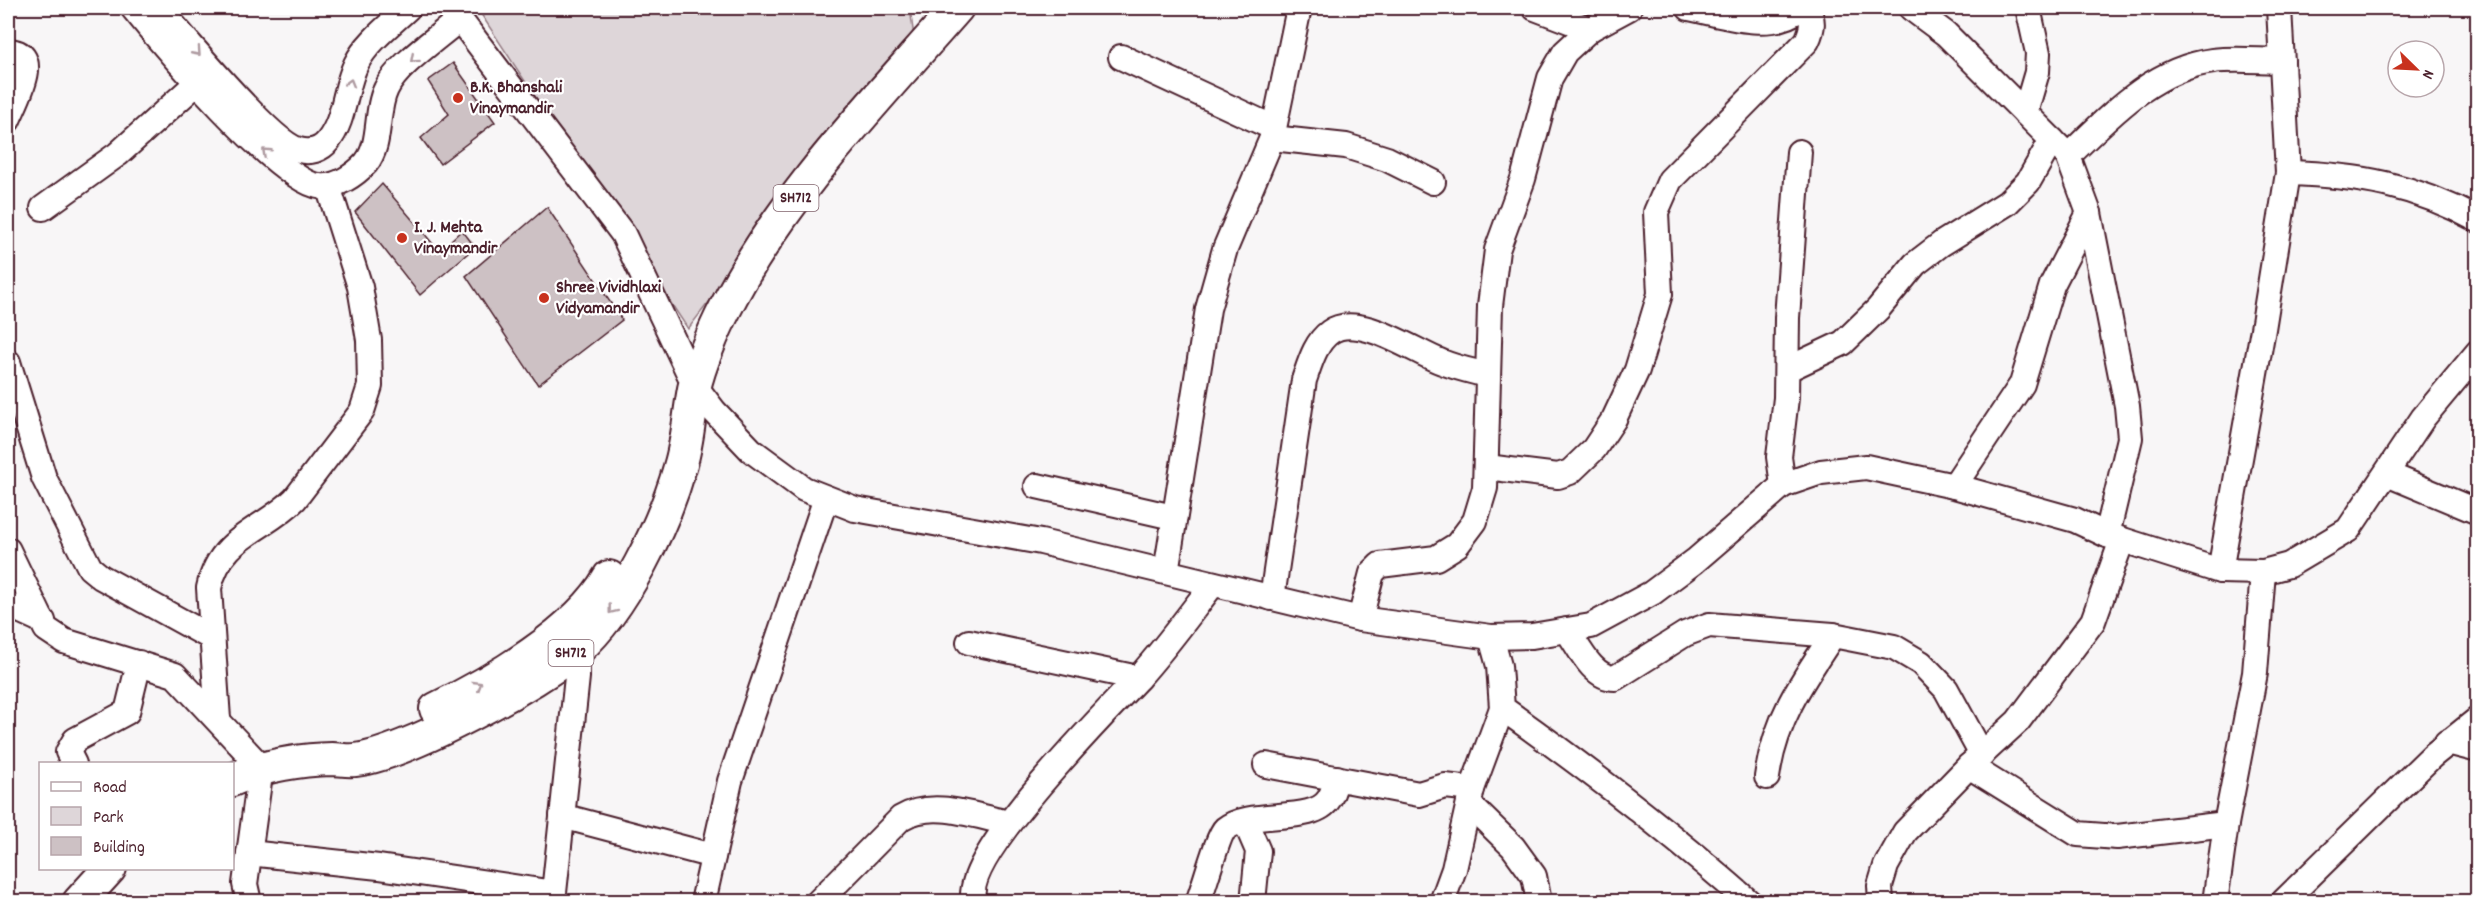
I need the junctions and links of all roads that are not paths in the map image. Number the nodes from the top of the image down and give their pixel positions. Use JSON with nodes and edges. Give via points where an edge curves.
{"nodes":[{"id":1,"x":133,"y":8,"type":"edge"},
{"id":2,"x":159,"y":8,"type":"edge"},
{"id":3,"x":408,"y":8,"type":"edge"},
{"id":4,"x":957,"y":8,"type":"edge"},
{"id":5,"x":1299,"y":8,"type":"edge"},
{"id":6,"x":1535,"y":8,"type":"edge"},
{"id":7,"x":1629,"y":8,"type":"edge"},
{"id":8,"x":1689,"y":8,"type":"edge"},
{"id":9,"x":1801,"y":8,"type":"edge"},
{"id":10,"x":1808,"y":8,"type":"edge"},
{"id":11,"x":1911,"y":8,"type":"edge"},
{"id":12,"x":2028,"y":8,"type":"edge"},
{"id":13,"x":2279,"y":8,"type":"edge"},
{"id":14,"x":455,"y":14,"type":"edge"},
{"id":15,"x":1590,"y":29,"type":"junction"},
{"id":16,"x":8,"y":51,"type":"edge"},
{"id":17,"x":1121,"y":57,"type":"dead end"},
{"id":18,"x":2282,"y":62,"type":"junction"},
{"id":19,"x":198,"y":82,"type":"junction"},
{"id":20,"x":341,"y":111,"type":"junction"},
{"id":21,"x":2025,"y":113,"type":"junction"},
{"id":22,"x":378,"y":119,"type":"junction"},
{"id":23,"x":8,"y":120,"type":"edge"},
{"id":24,"x":1273,"y":133,"type":"junction"},
{"id":25,"x":2060,"y":148,"type":"junction"},
{"id":26,"x":300,"y":150,"type":"junction"},
{"id":27,"x":1799,"y":152,"type":"dead end"},
{"id":28,"x":293,"y":173,"type":"junction"},
{"id":29,"x":2288,"y":173,"type":"junction"},
{"id":30,"x":1434,"y":182,"type":"dead end"},
{"id":31,"x":328,"y":186,"type":"junction"},
{"id":32,"x":43,"y":208,"type":"dead end"},
{"id":33,"x":2089,"y":213,"type":"junction"},
{"id":34,"x":2478,"y":220,"type":"edge"},
{"id":35,"x":2478,"y":352,"type":"edge"},
{"id":36,"x":8,"y":362,"type":"edge"},
{"id":37,"x":1788,"y":369,"type":"junction"},
{"id":38,"x":1487,"y":375,"type":"junction"},
{"id":39,"x":694,"y":386,"type":"junction"},
{"id":40,"x":1487,"y":467,"type":"junction"},
{"id":41,"x":2387,"y":474,"type":"junction"},
{"id":42,"x":1783,"y":485,"type":"junction"},
{"id":43,"x":1037,"y":486,"type":"dead end"},
{"id":44,"x":1954,"y":486,"type":"junction"},
{"id":45,"x":826,"y":498,"type":"junction"},
{"id":46,"x":2478,"y":512,"type":"edge"},
{"id":47,"x":1173,"y":517,"type":"junction"},
{"id":48,"x":2114,"y":537,"type":"junction"},
{"id":49,"x":8,"y":550,"type":"edge"},
{"id":50,"x":2220,"y":571,"type":"junction"},
{"id":51,"x":1166,"y":572,"type":"junction"},
{"id":52,"x":2263,"y":572,"type":"junction"},
{"id":53,"x":1214,"y":584,"type":"junction"},
{"id":54,"x":1272,"y":598,"type":"junction"},
{"id":55,"x":8,"y":605,"type":"edge"},
{"id":56,"x":1360,"y":619,"type":"junction"},
{"id":57,"x":43,"y":621,"type":"junction"},
{"id":58,"x":1567,"y":630,"type":"junction"},
{"id":59,"x":1833,"y":635,"type":"junction"},
{"id":60,"x":1491,"y":637,"type":"junction"},
{"id":61,"x":212,"y":638,"type":"junction"},
{"id":62,"x":573,"y":638,"type":"junction"},
{"id":63,"x":969,"y":642,"type":"dead end"},
{"id":64,"x":139,"y":663,"type":"junction"},
{"id":65,"x":1138,"y":678,"type":"junction"},
{"id":66,"x":1502,"y":708,"type":"junction"},
{"id":67,"x":2478,"y":718,"type":"edge"},
{"id":68,"x":218,"y":719,"type":"junction"},
{"id":69,"x":2447,"y":742,"type":"junction"},
{"id":70,"x":2478,"y":750,"type":"edge"},
{"id":71,"x":1975,"y":761,"type":"junction"},
{"id":72,"x":73,"y":762,"type":"edge"},
{"id":73,"x":1266,"y":765,"type":"dead end"},
{"id":74,"x":261,"y":767,"type":"junction"},
{"id":75,"x":1767,"y":777,"type":"dead end"},
{"id":76,"x":1337,"y":778,"type":"junction"},
{"id":77,"x":234,"y":779,"type":"edge"},
{"id":78,"x":1470,"y":796,"type":"junction"},
{"id":79,"x":562,"y":816,"type":"junction"},
{"id":80,"x":1245,"y":821,"type":"junction"},
{"id":81,"x":1010,"y":823,"type":"junction"},
{"id":82,"x":2226,"y":824,"type":"junction"},
{"id":83,"x":249,"y":853,"type":"junction"},
{"id":84,"x":713,"y":856,"type":"junction"},
{"id":85,"x":108,"y":870,"type":"edge"},
{"id":86,"x":553,"y":897,"type":"edge"},
{"id":87,"x":79,"y":902,"type":"edge"},
{"id":88,"x":249,"y":902,"type":"edge"},
{"id":89,"x":703,"y":902,"type":"edge"},
{"id":90,"x":818,"y":902,"type":"edge"},
{"id":91,"x":974,"y":902,"type":"edge"},
{"id":92,"x":1198,"y":902,"type":"edge"},
{"id":93,"x":1252,"y":902,"type":"edge"},
{"id":94,"x":1442,"y":902,"type":"edge"},
{"id":95,"x":1539,"y":902,"type":"edge"},
{"id":96,"x":1749,"y":902,"type":"edge"},
{"id":97,"x":1881,"y":902,"type":"edge"},
{"id":98,"x":2215,"y":902,"type":"edge"},
{"id":99,"x":2283,"y":902,"type":"edge"}],
"edges":[{"from":1,"to":19,"type":"street"},
{"from":2,"to":26,"type":"street","one_way":true,"via":[[226,85],[282,140]]},
{"from":20,"to":3,"type":"street","one_way":true,"via":[[360,56]]},
{"from":4,"to":39,"type":"main road","number":"SH712","via":[[807,183],[764,243],[723,314]]},
{"from":5,"to":24,"type":"street"},
{"from":6,"to":15,"type":"street"},
{"from":7,"to":15,"type":"street"},
{"from":8,"to":9,"type":"street","via":[[1766,22],[1789,17]]},
{"from":10,"to":40,"type":"street","via":[[1812,30],[1807,41],[1670,180],[1656,212],[1660,294],[1637,370],[1614,419],[1594,449],[1570,472],[1558,476]]},
{"from":11,"to":21,"type":"street","via":[[1946,34]]},
{"from":12,"to":21,"type":"street","via":[[2038,53],[2037,72]]},
{"from":13,"to":18,"type":"street"},
{"from":14,"to":22,"type":"street","one_way":true,"via":[[392,78]]},
{"from":14,"to":39,"type":"street","via":[[624,234]]},
{"from":15,"to":38,"type":"street","via":[[1565,52],[1550,78],[1523,179],[1497,250]]},
{"from":16,"to":23,"type":"street","via":[[23,56],[26,75]]},
{"from":17,"to":24,"type":"street"},
{"from":18,"to":25,"type":"street","via":[[2212,61],[2174,72],[2154,81]]},
{"from":18,"to":29,"type":"street"},
{"from":28,"to":19,"type":"street","one_way":true,"via":[[269,156]]},
{"from":19,"to":32,"type":"street","via":[[118,154]]},
{"from":20,"to":22,"type":"street"},
{"from":20,"to":26,"type":"street","via":[[327,143],[318,149]]},
{"from":21,"to":25,"type":"street"},
{"from":22,"to":31,"type":"street","via":[[372,150],[365,163],[349,178]]},
{"from":24,"to":30,"type":"street","via":[[1346,146],[1387,159]]},
{"from":24,"to":47,"type":"street","via":[[1225,249],[1208,309]]},
{"from":25,"to":33,"type":"street"},
{"from":25,"to":37,"type":"street","via":[[2007,203],[1915,264],[1843,344]]},
{"from":26,"to":28,"type":"street"},
{"from":27,"to":37,"type":"street","via":[[1790,260]]},
{"from":28,"to":31,"type":"street","via":[[312,185]]},
{"from":29,"to":34,"type":"street","via":[[2343,175],[2392,185],[2420,193]]},
{"from":29,"to":50,"type":"street"},
{"from":31,"to":61,"type":"street","via":[[367,322],[367,399],[295,499],[248,532],[218,562],[209,588]]},
{"from":33,"to":44,"type":"street","via":[[2052,285],[2022,384]]},
{"from":33,"to":48,"type":"street","via":[[2130,438]]},
{"from":35,"to":41,"type":"street","via":[[2423,418]]},
{"from":36,"to":61,"type":"street","via":[[44,478],[90,568]]},
{"from":37,"to":42,"type":"street","via":[[1779,457]]},
{"from":38,"to":40,"type":"street"},
{"from":38,"to":54,"type":"street","via":[[1440,362],[1372,330],[1345,327],[1331,331],[1315,350],[1304,380]]},
{"from":39,"to":45,"type":"street","via":[[751,450],[804,489]]},
{"from":39,"to":62,"type":"main road","number":"SH712","via":[[680,470],[652,539],[619,600]]},
{"from":40,"to":56,"type":"street","via":[[1475,521],[1457,545],[1436,558],[1380,565],[1372,573]]},
{"from":41,"to":46,"type":"street"},
{"from":41,"to":52,"type":"street","via":[[2348,530],[2289,565]]},
{"from":42,"to":44,"type":"street","via":[[1821,472],[1866,467]]},
{"from":42,"to":58,"type":"street","via":[[1652,593],[1591,626]]},
{"from":43,"to":47,"type":"street"},
{"from":44,"to":48,"type":"street","via":[[2075,520]]},
{"from":45,"to":51,"type":"street","via":[[855,509],[1041,542]]},
{"from":45,"to":84,"type":"street","via":[[730,781]]},
{"from":47,"to":51,"type":"street"},
{"from":48,"to":50,"type":"street"},
{"from":48,"to":71,"type":"street","via":[[2093,621],[2018,721]]},
{"from":49,"to":57,"type":"street"},
{"from":50,"to":52,"type":"street"},
{"from":51,"to":53,"type":"street"},
{"from":52,"to":82,"type":"street","via":[[2255,672]]},
{"from":53,"to":54,"type":"street"},
{"from":53,"to":65,"type":"street"},
{"from":54,"to":56,"type":"street"},
{"from":55,"to":57,"type":"street"},
{"from":56,"to":60,"type":"street"},
{"from":57,"to":64,"type":"street","via":[[46,629],[64,641]]},
{"from":58,"to":59,"type":"street","via":[[1596,672],[1606,678],[1615,678],[1685,634],[1709,625]]},
{"from":58,"to":60,"type":"street"},
{"from":59,"to":71,"type":"street","via":[[1894,647],[1921,663],[1946,689]]},
{"from":59,"to":75,"type":"street","via":[[1792,696],[1771,752]]},
{"from":60,"to":66,"type":"street","via":[[1499,666]]},
{"from":61,"to":68,"type":"street"},
{"from":62,"to":74,"type":"main road","number":"SH712","via":[[489,705],[426,735],[355,760]]},
{"from":62,"to":79,"type":"street","via":[[577,677]]},
{"from":63,"to":65,"type":"street"},
{"from":64,"to":68,"type":"street","via":[[175,675]]},
{"from":64,"to":72,"type":"street","via":[[127,712],[75,740],[68,752]]},
{"from":65,"to":81,"type":"street"},
{"from":66,"to":78,"type":"street"},
{"from":66,"to":96,"type":"street","via":[[1688,847]]},
{"from":67,"to":69,"type":"street"},
{"from":68,"to":74,"type":"street"},
{"from":69,"to":70,"type":"street"},
{"from":69,"to":99,"type":"street"},
{"from":71,"to":82,"type":"street","via":[[2078,834],[2117,837]]},
{"from":71,"to":97,"type":"street","via":[[1905,832],[1886,866],[1880,886]]},
{"from":73,"to":76,"type":"street"},
{"from":74,"to":77,"type":"main road","number":"SH712"},
{"from":74,"to":83,"type":"street"},
{"from":76,"to":78,"type":"street","via":[[1419,794],[1445,786]]},
{"from":76,"to":80,"type":"street","via":[[1329,800],[1320,808]]},
{"from":78,"to":94,"type":"street","via":[[1454,869]]},
{"from":78,"to":95,"type":"street","via":[[1534,876]]},
{"from":79,"to":84,"type":"street"},
{"from":79,"to":86,"type":"street"},
{"from":80,"to":92,"type":"street","via":[[1226,828],[1219,837]]},
{"from":80,"to":93,"type":"street","via":[[1258,851]]},
{"from":81,"to":90,"type":"street","via":[[929,807],[915,810],[901,818]]},
{"from":81,"to":91,"type":"street","via":[[974,884]]},
{"from":82,"to":98,"type":"street"},
{"from":83,"to":86,"type":"street","via":[[378,867]]},
{"from":83,"to":88,"type":"street","via":[[245,884]]},
{"from":84,"to":89,"type":"street"},
{"from":85,"to":87,"type":"main road"}]}
